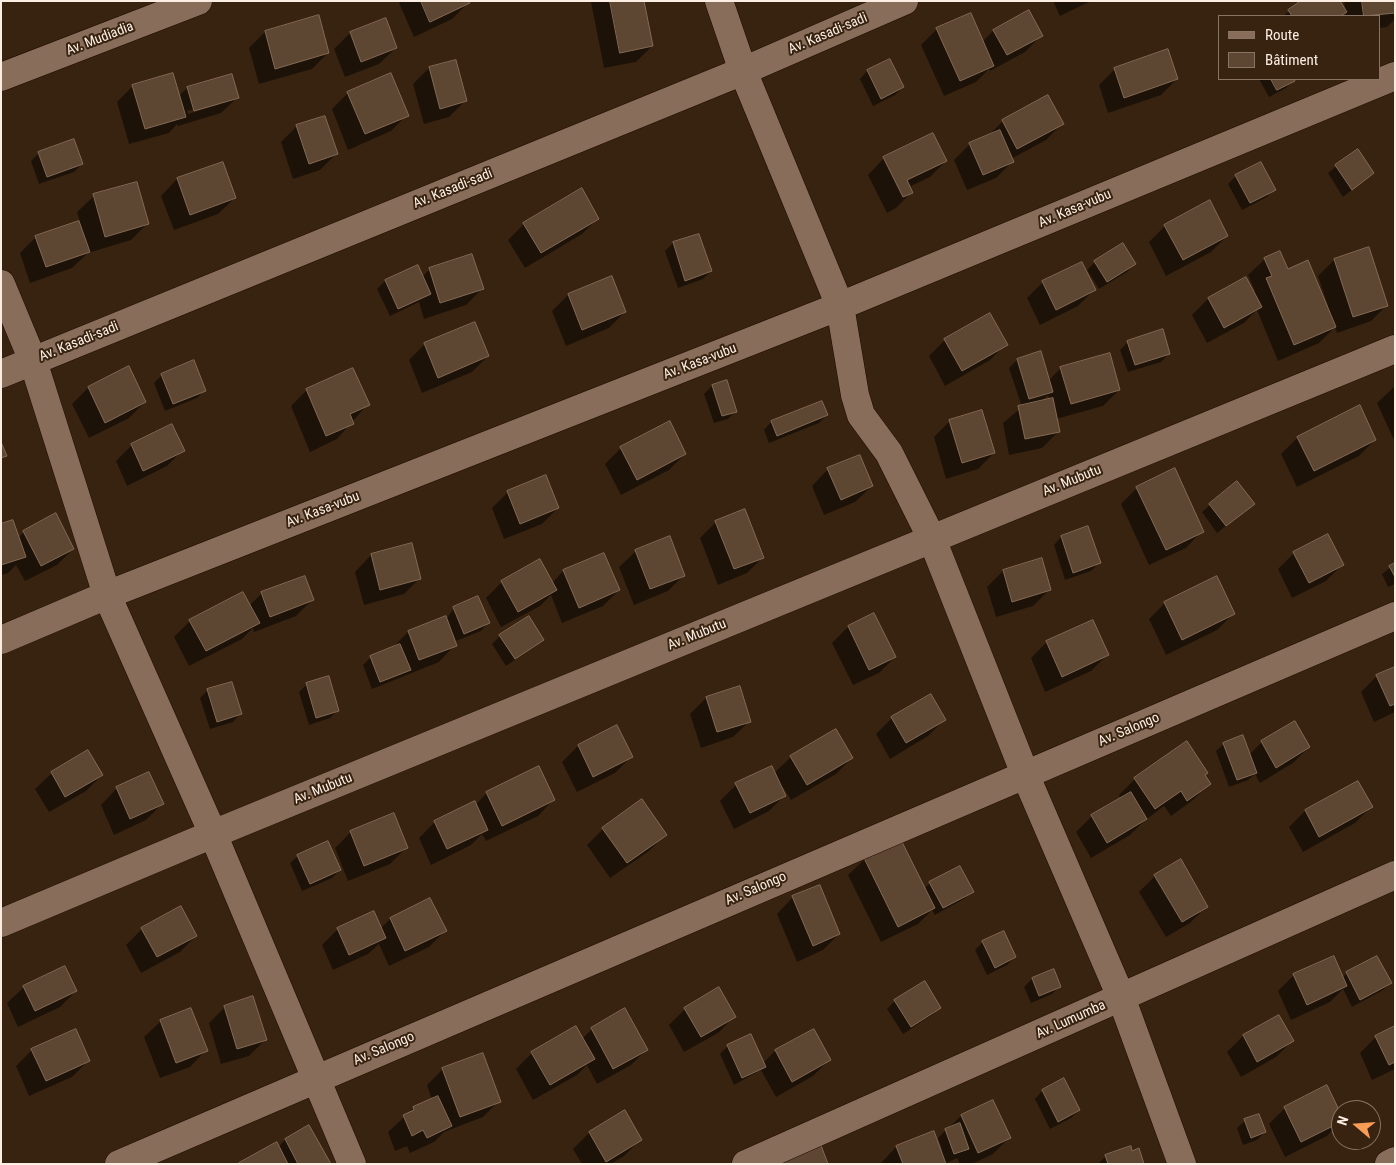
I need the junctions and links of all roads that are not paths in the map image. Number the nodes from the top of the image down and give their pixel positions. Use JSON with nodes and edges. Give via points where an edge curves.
{"nodes":[{"id":1,"x":198,"y":1,"type":"edge"},
{"id":2,"x":719,"y":1,"type":"edge"},
{"id":3,"x":904,"y":1,"type":"edge"},
{"id":4,"x":743,"y":71,"type":"junction"},
{"id":5,"x":1395,"y":76,"type":"edge"},
{"id":6,"x":1,"y":77,"type":"edge"},
{"id":7,"x":1,"y":284,"type":"edge"},
{"id":8,"x":840,"y":306,"type":"junction"},
{"id":9,"x":1395,"y":349,"type":"edge"},
{"id":10,"x":33,"y":361,"type":"junction"},
{"id":11,"x":1,"y":374,"type":"edge"},
{"id":12,"x":932,"y":538,"type":"junction"},
{"id":13,"x":107,"y":595,"type":"junction"},
{"id":14,"x":1395,"y":616,"type":"edge"},
{"id":15,"x":1,"y":640,"type":"edge"},
{"id":16,"x":1026,"y":774,"type":"junction"},
{"id":17,"x":212,"y":834,"type":"junction"},
{"id":18,"x":1395,"y":875,"type":"edge"},
{"id":19,"x":1,"y":923,"type":"edge"},
{"id":20,"x":1121,"y":997,"type":"junction"},
{"id":21,"x":317,"y":1077,"type":"junction"},
{"id":22,"x":1395,"y":1161,"type":"edge"},
{"id":23,"x":118,"y":1164,"type":"edge"},
{"id":24,"x":352,"y":1164,"type":"edge"},
{"id":25,"x":746,"y":1164,"type":"edge"},
{"id":26,"x":1182,"y":1164,"type":"edge"},
{"id":27,"x":1389,"y":1164,"type":"edge"}],
"edges":[{"from":1,"to":6,"type":"street","name":"Av. Mudiadia"},
{"from":2,"to":4,"type":"street"},
{"from":3,"to":4,"type":"street","name":"Av. Kasadi-sadi"},
{"from":4,"to":8,"type":"street"},
{"from":4,"to":10,"type":"street","name":"Av. Kasadi-sadi"},
{"from":5,"to":8,"type":"street","name":"Av. Kasa-vubu"},
{"from":7,"to":10,"type":"street"},
{"from":8,"to":12,"type":"street","via":[[861,415],[889,453]]},
{"from":8,"to":13,"type":"street","name":"Av. Kasa-vubu"},
{"from":9,"to":12,"type":"street","name":"Av. Mubutu"},
{"from":10,"to":11,"type":"street","name":"Av. Kasadi-sadi"},
{"from":10,"to":13,"type":"street"},
{"from":12,"to":16,"type":"street"},
{"from":12,"to":17,"type":"street","name":"Av. Mubutu"},
{"from":13,"to":15,"type":"street","name":"Av. Kasa-vubu"},
{"from":13,"to":17,"type":"street"},
{"from":14,"to":16,"type":"street","name":"Av. Salongo"},
{"from":16,"to":20,"type":"street"},
{"from":16,"to":21,"type":"street","name":"Av. Salongo"},
{"from":17,"to":19,"type":"street","name":"Av. Mubutu"},
{"from":17,"to":21,"type":"street"},
{"from":18,"to":20,"type":"street","name":"Av. Lumumba"},
{"from":20,"to":25,"type":"street","name":"Av. Lumumba"},
{"from":20,"to":26,"type":"street"},
{"from":21,"to":23,"type":"street","name":"Av. Salongo"},
{"from":21,"to":24,"type":"street"},
{"from":22,"to":27,"type":"street"}]}
